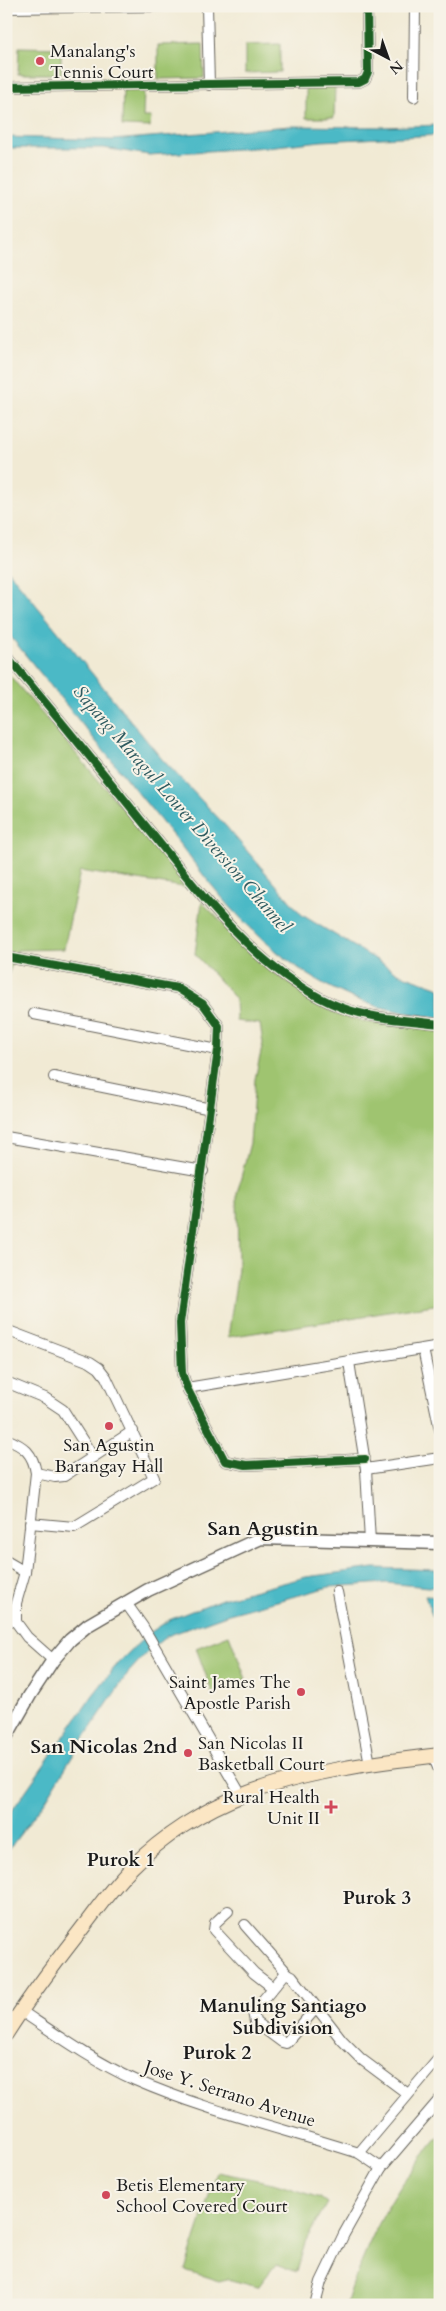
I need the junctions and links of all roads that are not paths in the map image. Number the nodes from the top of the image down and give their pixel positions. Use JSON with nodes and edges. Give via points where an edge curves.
{"nodes":[{"id":1,"x":167,"y":6,"type":"edge"},
{"id":2,"x":207,"y":6,"type":"edge"},
{"id":3,"x":367,"y":6,"type":"edge"},
{"id":4,"x":415,"y":6,"type":"edge"},
{"id":5,"x":6,"y":8,"type":"edge"},
{"id":6,"x":209,"y":85,"type":"junction"},
{"id":7,"x":6,"y":87,"type":"edge"},
{"id":8,"x":414,"y":97,"type":"dead end"},
{"id":9,"x":6,"y":654,"type":"edge"},
{"id":10,"x":6,"y":957,"type":"edge"},
{"id":11,"x":34,"y":1014,"type":"dead end"},
{"id":12,"x":440,"y":1024,"type":"edge"},
{"id":13,"x":218,"y":1050,"type":"junction"},
{"id":14,"x":54,"y":1078,"type":"dead end"},
{"id":15,"x":211,"y":1109,"type":"junction"},
{"id":16,"x":6,"y":1136,"type":"edge"},
{"id":17,"x":203,"y":1171,"type":"junction"},
{"id":18,"x":6,"y":1330,"type":"edge"},
{"id":19,"x":440,"y":1346,"type":"edge"},
{"id":20,"x":423,"y":1349,"type":"junction"},
{"id":21,"x":349,"y":1362,"type":"junction"},
{"id":22,"x":6,"y":1382,"type":"edge"},
{"id":23,"x":186,"y":1388,"type":"junction"},
{"id":24,"x":440,"y":1430,"type":"edge"},
{"id":25,"x":133,"y":1431,"type":"junction"},
{"id":26,"x":6,"y":1440,"type":"edge"},
{"id":27,"x":93,"y":1457,"type":"junction"},
{"id":28,"x":440,"y":1458,"type":"edge"},
{"id":29,"x":366,"y":1464,"type":"junction"},
{"id":30,"x":36,"y":1473,"type":"junction"},
{"id":31,"x":30,"y":1523,"type":"junction"},
{"id":32,"x":370,"y":1542,"type":"junction"},
{"id":33,"x":440,"y":1543,"type":"edge"},
{"id":34,"x":6,"y":1561,"type":"edge"},
{"id":35,"x":25,"y":1572,"type":"junction"},
{"id":36,"x":337,"y":1592,"type":"dead end"},
{"id":37,"x":126,"y":1603,"type":"junction"},
{"id":38,"x":11,"y":1608,"type":"edge"},
{"id":39,"x":53,"y":1660,"type":"junction"},
{"id":40,"x":6,"y":1737,"type":"edge"},
{"id":41,"x":436,"y":1756,"type":"edge"},
{"id":42,"x":370,"y":1764,"type":"junction"},
{"id":43,"x":440,"y":1772,"type":"edge"},
{"id":44,"x":241,"y":1795,"type":"junction"},
{"id":45,"x":228,"y":1911,"type":"dead end"},
{"id":46,"x":245,"y":1925,"type":"dead end"},
{"id":47,"x":288,"y":1974,"type":"junction"},
{"id":48,"x":272,"y":1987,"type":"junction"},
{"id":49,"x":316,"y":2008,"type":"junction"},
{"id":50,"x":21,"y":2011,"type":"junction"},
{"id":51,"x":6,"y":2034,"type":"edge"},
{"id":52,"x":440,"y":2057,"type":"edge"},
{"id":53,"x":408,"y":2094,"type":"junction"},
{"id":54,"x":440,"y":2099,"type":"edge"},
{"id":55,"x":359,"y":2153,"type":"junction"},
{"id":56,"x":382,"y":2168,"type":"junction"},
{"id":57,"x":315,"y":2305,"type":"edge"}],
"edges":[{"from":1,"to":5,"type":"street"},
{"from":2,"to":6,"type":"street"},
{"from":3,"to":6,"type":"street","via":[[368,72],[362,81]]},
{"from":4,"to":8,"type":"street"},
{"from":6,"to":7,"type":"street"},
{"from":9,"to":12,"type":"street","via":[[177,863],[227,922],[267,962],[316,995],[343,1008],[373,1016]]},
{"from":10,"to":13,"type":"street","via":[[177,988],[203,1004],[219,1026]]},
{"from":11,"to":13,"type":"street"},
{"from":13,"to":15,"type":"street"},
{"from":14,"to":15,"type":"street"},
{"from":15,"to":17,"type":"street"},
{"from":16,"to":17,"type":"street"},
{"from":17,"to":23,"type":"street","via":[[180,1323],[182,1373]]},
{"from":18,"to":25,"type":"street","via":[[99,1368]]},
{"from":19,"to":20,"type":"street"},
{"from":20,"to":21,"type":"street"},
{"from":20,"to":24,"type":"street"},
{"from":21,"to":23,"type":"street"},
{"from":21,"to":29,"type":"street"},
{"from":22,"to":27,"type":"street","via":[[45,1398],[63,1410]]},
{"from":23,"to":29,"type":"street","via":[[225,1462],[246,1465]]},
{"from":25,"to":27,"type":"street"},
{"from":25,"to":31,"type":"street","via":[[154,1478],[74,1527]]},
{"from":26,"to":30,"type":"street","via":[[27,1449],[35,1462]]},
{"from":27,"to":30,"type":"street","via":[[64,1476]]},
{"from":28,"to":29,"type":"street"},
{"from":29,"to":32,"type":"street"},
{"from":30,"to":31,"type":"street"},
{"from":31,"to":35,"type":"street"},
{"from":32,"to":33,"type":"street"},
{"from":32,"to":37,"type":"street","via":[[260,1538]]},
{"from":34,"to":35,"type":"street"},
{"from":35,"to":38,"type":"street"},
{"from":36,"to":42,"type":"street"},
{"from":37,"to":39,"type":"street","via":[[88,1625]]},
{"from":37,"to":44,"type":"street"},
{"from":38,"to":39,"type":"street","via":[[23,1632]]},
{"from":39,"to":40,"type":"street"},
{"from":41,"to":42,"type":"main road"},
{"from":41,"to":43,"type":"street"},
{"from":42,"to":44,"type":"main road"},
{"from":44,"to":50,"type":"main road","via":[[168,1836],[133,1865]]},
{"from":45,"to":48,"type":"street","via":[[215,1923],[214,1930],[254,1973]]},
{"from":46,"to":47,"type":"street"},
{"from":47,"to":48,"type":"street"},
{"from":47,"to":49,"type":"street"},
{"from":48,"to":49,"type":"street","via":[[252,2017],[282,2042],[290,2040]]},
{"from":49,"to":53,"type":"street","via":[[361,2059]]},
{"from":50,"to":51,"type":"main road"},
{"from":50,"to":55,"type":"street","name":"Jose Y. Serrano Avenue","via":[[133,2079]]},
{"from":52,"to":53,"type":"street"},
{"from":53,"to":55,"type":"street"},
{"from":54,"to":56,"type":"street"},
{"from":55,"to":56,"type":"street","name":"Jose Y. Serrano Avenue"},
{"from":56,"to":57,"type":"street","via":[[344,2234],[321,2282]]}]}
